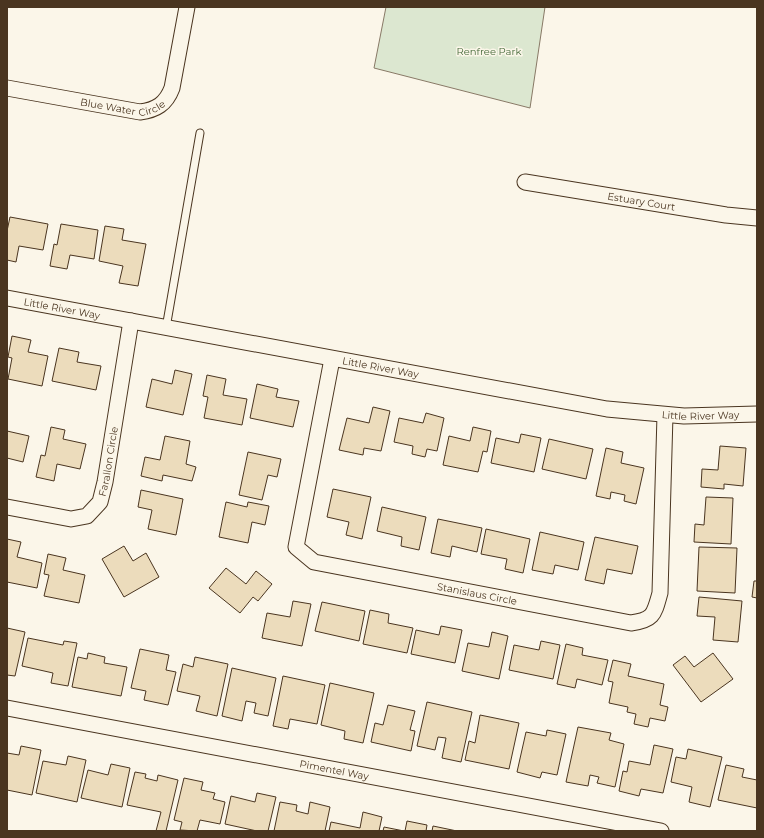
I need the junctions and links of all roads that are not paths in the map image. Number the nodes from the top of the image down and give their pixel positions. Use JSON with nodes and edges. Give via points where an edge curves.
{"nodes":[{"id":1,"x":187,"y":7,"type":"edge"},
{"id":2,"x":7,"y":88,"type":"edge"},
{"id":3,"x":200,"y":133,"type":"dead end"},
{"id":4,"x":525,"y":182,"type":"dead end"},
{"id":5,"x":757,"y":218,"type":"edge"},
{"id":6,"x":7,"y":298,"type":"edge"},
{"id":7,"x":131,"y":321,"type":"junction"},
{"id":8,"x":166,"y":328,"type":"junction"},
{"id":9,"x":332,"y":359,"type":"junction"},
{"id":10,"x":757,"y":414,"type":"edge"},
{"id":11,"x":665,"y":415,"type":"junction"},
{"id":12,"x":7,"y":507,"type":"edge"},
{"id":13,"x":7,"y":708,"type":"edge"},
{"id":14,"x":661,"y":831,"type":"edge"}],
"edges":[{"from":1,"to":2,"type":"street","name":"Blue Water Circle","via":[[172,88],[158,108],[140,112]]},
{"from":3,"to":8,"type":"lane"},
{"from":4,"to":5,"type":"street","name":"Estuary Court"},
{"from":6,"to":7,"type":"street","name":"Little River Way"},
{"from":7,"to":8,"type":"street","name":"Little River Way"},
{"from":7,"to":12,"type":"street","name":"Farallon Circle","via":[[100,502],[87,516],[71,519]]},
{"from":8,"to":9,"type":"street","name":"Little River Way"},
{"from":9,"to":11,"type":"street","name":"Little River Way","via":[[570,403]]},
{"from":9,"to":11,"type":"street","name":"Stanislaus Circle","via":[[296,548],[314,562],[630,623],[643,621],[655,613],[660,593]]},
{"from":10,"to":11,"type":"street","name":"Little River Way"},
{"from":13,"to":14,"type":"street","name":"Pimentel Way"}]}
